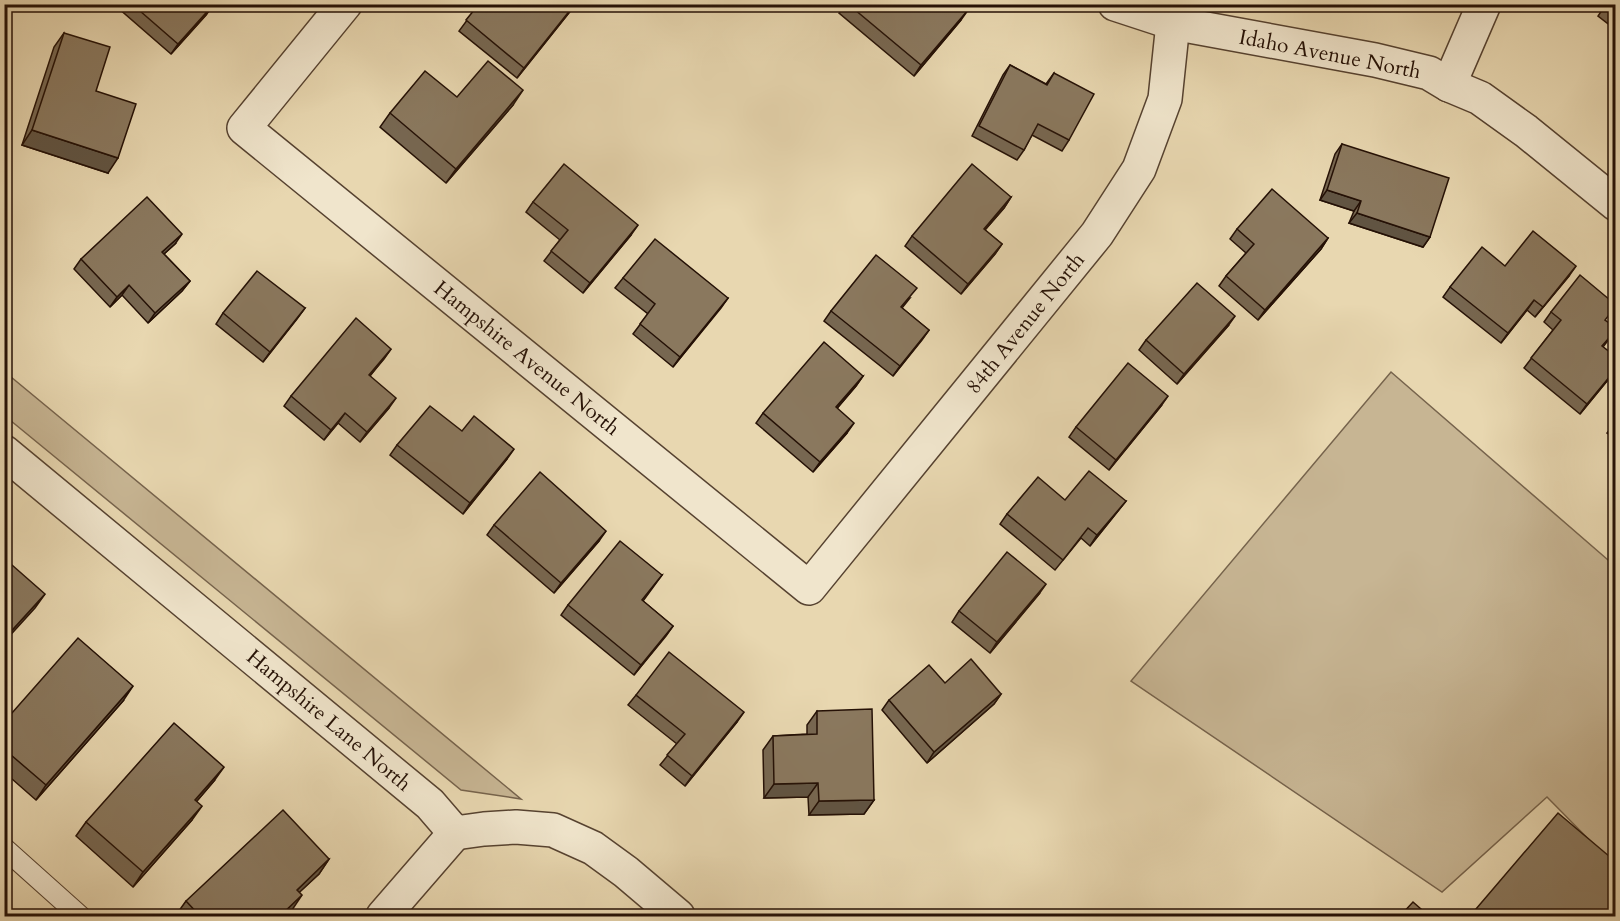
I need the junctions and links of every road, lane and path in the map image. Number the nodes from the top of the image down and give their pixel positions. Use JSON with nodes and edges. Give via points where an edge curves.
{"nodes":[{"id":1,"x":345,"y":4,"type":"edge"},
{"id":2,"x":1115,"y":4,"type":"edge"},
{"id":3,"x":1484,"y":4,"type":"edge"},
{"id":4,"x":1173,"y":23,"type":"junction"},
{"id":5,"x":1449,"y":85,"type":"junction"},
{"id":6,"x":1616,"y":204,"type":"edge"},
{"id":7,"x":4,"y":452,"type":"edge"},
{"id":8,"x":809,"y":588,"type":"joint"},
{"id":9,"x":455,"y":833,"type":"junction"},
{"id":10,"x":4,"y":848,"type":"edge"},
{"id":11,"x":80,"y":916,"type":"edge"},
{"id":12,"x":383,"y":916,"type":"edge"},
{"id":13,"x":678,"y":916,"type":"edge"}],
"edges":[{"from":1,"to":8,"type":"street","name":"Hampshire Avenue North","via":[[244,128]]},
{"from":2,"to":4,"type":"street","name":"Idaho Avenue North"},
{"from":3,"to":5,"type":"street"},
{"from":4,"to":5,"type":"street","name":"Idaho Avenue North","via":[[1375,60],[1429,73]]},
{"from":4,"to":8,"type":"street","name":"84th Avenue North","via":[[1165,99],[1139,168],[1103,225]]},
{"from":5,"to":6,"type":"street","name":"Idaho Avenue North","via":[[1480,98]]},
{"from":7,"to":9,"type":"street","name":"Hampshire Lane North","via":[[430,804]]},
{"from":9,"to":12,"type":"street"},
{"from":9,"to":13,"type":"street","via":[[516,827],[553,831],[593,848]]},
{"from":10,"to":11,"type":"lane"}]}
